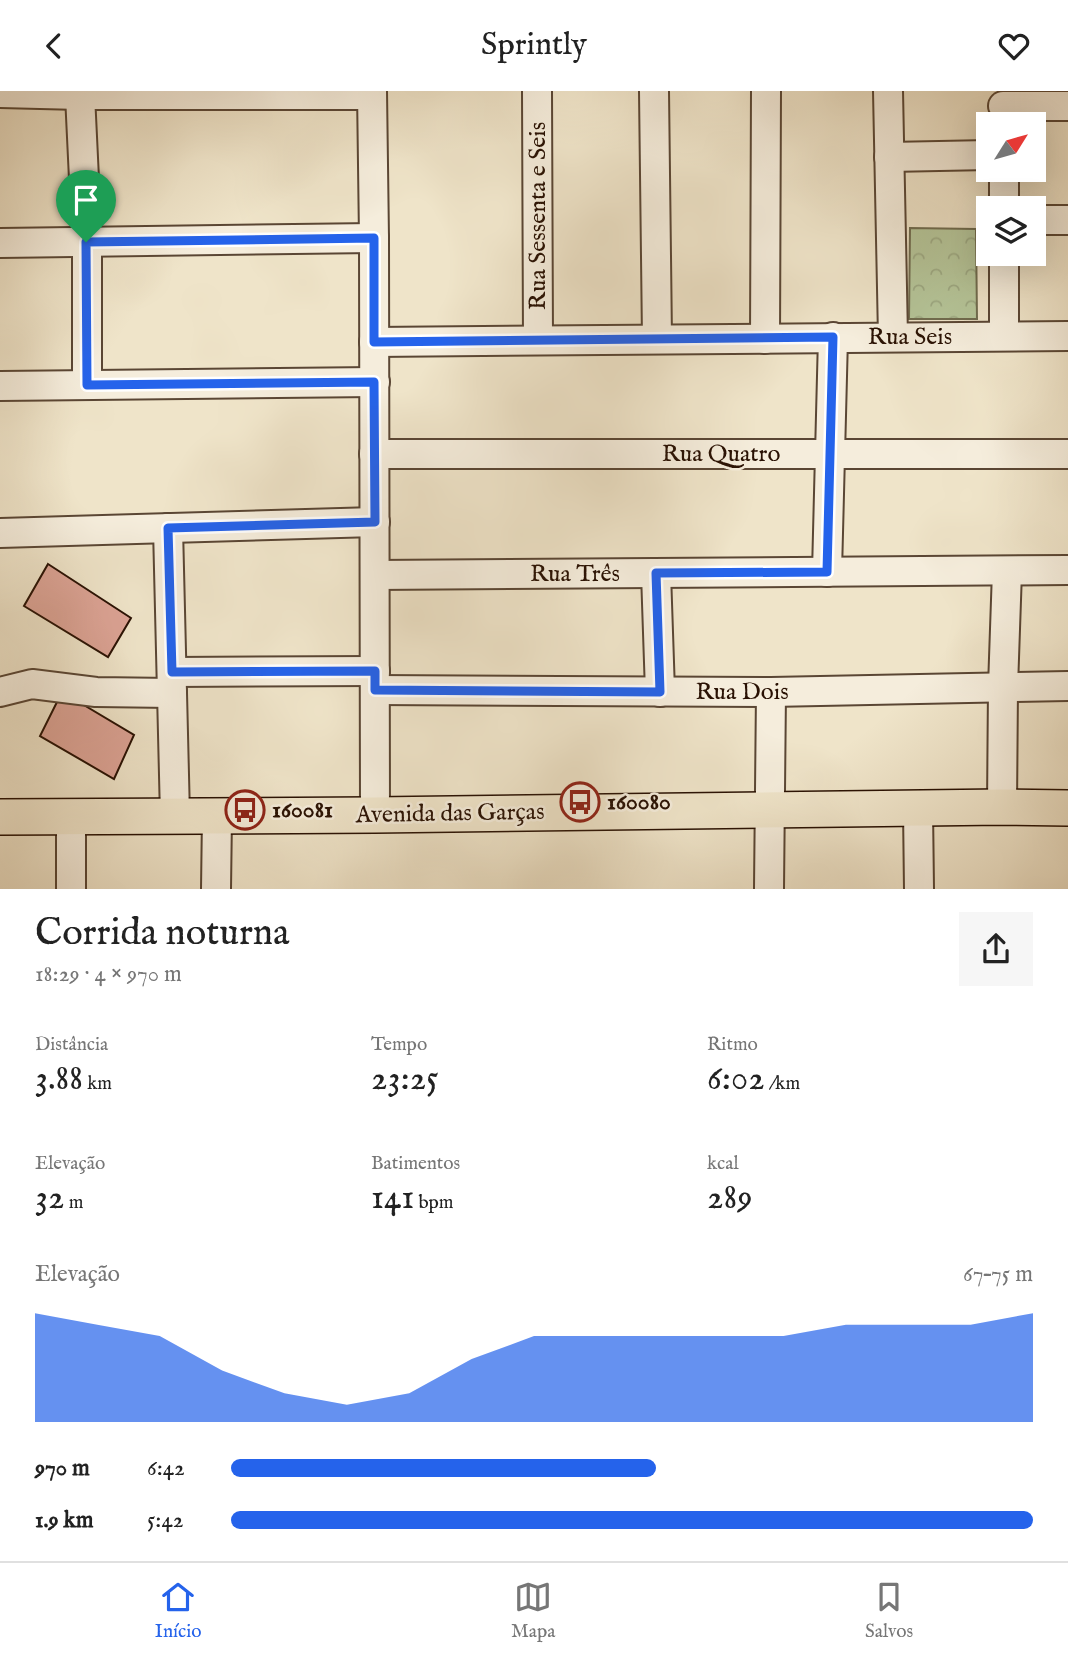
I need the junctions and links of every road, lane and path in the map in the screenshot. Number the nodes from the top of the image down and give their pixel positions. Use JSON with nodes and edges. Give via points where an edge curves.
{"nodes":[{"id":1,"x":537,"y":91,"type":"edge"},
{"id":2,"x":654,"y":91,"type":"edge"},
{"id":3,"x":766,"y":91,"type":"edge"},
{"id":4,"x":888,"y":91,"type":"edge"},
{"id":5,"x":0,"y":93,"type":"edge"},
{"id":6,"x":372,"y":93,"type":"edge"},
{"id":7,"x":80,"y":95,"type":"junction"},
{"id":8,"x":1068,"y":106,"type":"edge"},
{"id":9,"x":1003,"y":107,"type":"edge"},
{"id":10,"x":976,"y":155,"type":"edge"},
{"id":11,"x":889,"y":157,"type":"junction"},
{"id":12,"x":1046,"y":220,"type":"edge"},
{"id":13,"x":1068,"y":221,"type":"edge"},
{"id":14,"x":374,"y":238,"type":"junction"},
{"id":15,"x":86,"y":242,"type":"junction"},
{"id":16,"x":0,"y":243,"type":"edge"},
{"id":17,"x":1004,"y":266,"type":"edge"},
{"id":18,"x":1068,"y":335,"type":"edge"},
{"id":19,"x":1004,"y":336,"type":"junction"},
{"id":20,"x":833,"y":337,"type":"junction"},
{"id":21,"x":893,"y":337,"type":"junction"},
{"id":22,"x":657,"y":339,"type":"junction"},
{"id":23,"x":765,"y":339,"type":"junction"},
{"id":24,"x":538,"y":340,"type":"junction"},
{"id":25,"x":374,"y":342,"type":"junction"},
{"id":26,"x":374,"y":382,"type":"junction"},
{"id":27,"x":87,"y":385,"type":"junction"},
{"id":28,"x":0,"y":386,"type":"edge"},
{"id":29,"x":374,"y":454,"type":"junction"},
{"id":30,"x":830,"y":454,"type":"junction"},
{"id":31,"x":1068,"y":454,"type":"edge"},
{"id":32,"x":375,"y":522,"type":"junction"},
{"id":33,"x":168,"y":528,"type":"junction"},
{"id":34,"x":0,"y":533,"type":"edge"},
{"id":35,"x":1068,"y":570,"type":"edge"},
{"id":36,"x":1007,"y":571,"type":"junction"},
{"id":37,"x":827,"y":572,"type":"junction"},
{"id":38,"x":656,"y":573,"type":"junction"},
{"id":39,"x":376,"y":575,"type":"junction"},
{"id":40,"x":375,"y":681,"type":"junction"},
{"id":41,"x":172,"y":682,"type":"junction"},
{"id":42,"x":1068,"y":686,"type":"edge"},
{"id":43,"x":1003,"y":687,"type":"junction"},
{"id":44,"x":0,"y":692,"type":"edge"},
{"id":45,"x":660,"y":692,"type":"junction"},
{"id":46,"x":771,"y":692,"type":"junction"},
{"id":47,"x":1002,"y":807,"type":"junction"},
{"id":48,"x":1068,"y":808,"type":"edge"},
{"id":49,"x":918,"y":809,"type":"junction"},
{"id":50,"x":769,"y":811,"type":"junction"},
{"id":51,"x":375,"y":815,"type":"junction"},
{"id":52,"x":71,"y":816,"type":"junction"},
{"id":53,"x":175,"y":816,"type":"junction"},
{"id":54,"x":0,"y":817,"type":"edge"},
{"id":55,"x":217,"y":817,"type":"junction"},
{"id":56,"x":71,"y":889,"type":"edge"},
{"id":57,"x":216,"y":889,"type":"edge"},
{"id":58,"x":769,"y":889,"type":"edge"},
{"id":59,"x":919,"y":889,"type":"edge"}],
"edges":[{"from":1,"to":24,"type":"street","name":"Rua Sessenta e Seis"},
{"from":2,"to":22,"type":"street"},
{"from":3,"to":23,"type":"street"},
{"from":4,"to":11,"type":"street"},
{"from":5,"to":7,"type":"street"},
{"from":6,"to":7,"type":"street"},
{"from":6,"to":14,"type":"street"},
{"from":7,"to":15,"type":"street"},
{"from":8,"to":9,"type":"street"},
{"from":10,"to":11,"type":"street"},
{"from":11,"to":21,"type":"street"},
{"from":12,"to":13,"type":"street"},
{"from":14,"to":15,"type":"street"},
{"from":14,"to":25,"type":"street"},
{"from":15,"to":16,"type":"street"},
{"from":15,"to":27,"type":"street"},
{"from":17,"to":19,"type":"street"},
{"from":18,"to":19,"type":"street","name":"Rua Seis"},
{"from":19,"to":21,"type":"street","name":"Rua Seis"},
{"from":20,"to":21,"type":"street","name":"Rua Seis"},
{"from":20,"to":23,"type":"street","name":"Rua Seis"},
{"from":20,"to":30,"type":"street"},
{"from":22,"to":23,"type":"street","name":"Rua Seis"},
{"from":22,"to":24,"type":"street","name":"Rua Seis"},
{"from":24,"to":25,"type":"street","name":"Rua Seis"},
{"from":25,"to":26,"type":"street"},
{"from":26,"to":27,"type":"street"},
{"from":26,"to":29,"type":"street"},
{"from":27,"to":28,"type":"street"},
{"from":29,"to":30,"type":"street","name":"Rua Quatro"},
{"from":29,"to":32,"type":"street"},
{"from":30,"to":31,"type":"street","name":"Rua Quatro"},
{"from":30,"to":37,"type":"street"},
{"from":32,"to":33,"type":"street"},
{"from":32,"to":39,"type":"street"},
{"from":33,"to":34,"type":"street"},
{"from":33,"to":41,"type":"street"},
{"from":35,"to":36,"type":"street","name":"Rua Três"},
{"from":36,"to":37,"type":"street","name":"Rua Três"},
{"from":36,"to":43,"type":"street"},
{"from":37,"to":38,"type":"street","name":"Rua Três"},
{"from":38,"to":39,"type":"street","name":"Rua Três"},
{"from":38,"to":45,"type":"street"},
{"from":39,"to":40,"type":"street"},
{"from":40,"to":41,"type":"street","name":"Rua Dois"},
{"from":40,"to":45,"type":"street","name":"Rua Dois"},
{"from":40,"to":51,"type":"street"},
{"from":41,"to":44,"type":"street","name":"Rua Dois","via":[[96,692],[32,684]]},
{"from":41,"to":53,"type":"street"},
{"from":42,"to":43,"type":"street","name":"Rua Dois"},
{"from":43,"to":46,"type":"street","name":"Rua Dois"},
{"from":43,"to":47,"type":"street"},
{"from":45,"to":46,"type":"street","name":"Rua Dois"},
{"from":46,"to":50,"type":"street"},
{"from":47,"to":48,"type":"main road","name":"Avenida das Garças"},
{"from":47,"to":49,"type":"main road","name":"Avenida das Garças"},
{"from":49,"to":50,"type":"main road","name":"Avenida das Garças"},
{"from":49,"to":59,"type":"street"},
{"from":50,"to":51,"type":"main road","name":"Avenida das Garças"},
{"from":50,"to":58,"type":"street"},
{"from":51,"to":55,"type":"main road","name":"Avenida das Garças"},
{"from":52,"to":53,"type":"main road","name":"Avenida das Garças"},
{"from":52,"to":54,"type":"main road","name":"Avenida das Garças"},
{"from":52,"to":56,"type":"street"},
{"from":53,"to":55,"type":"main road","name":"Avenida das Garças"},
{"from":55,"to":57,"type":"street"}]}
